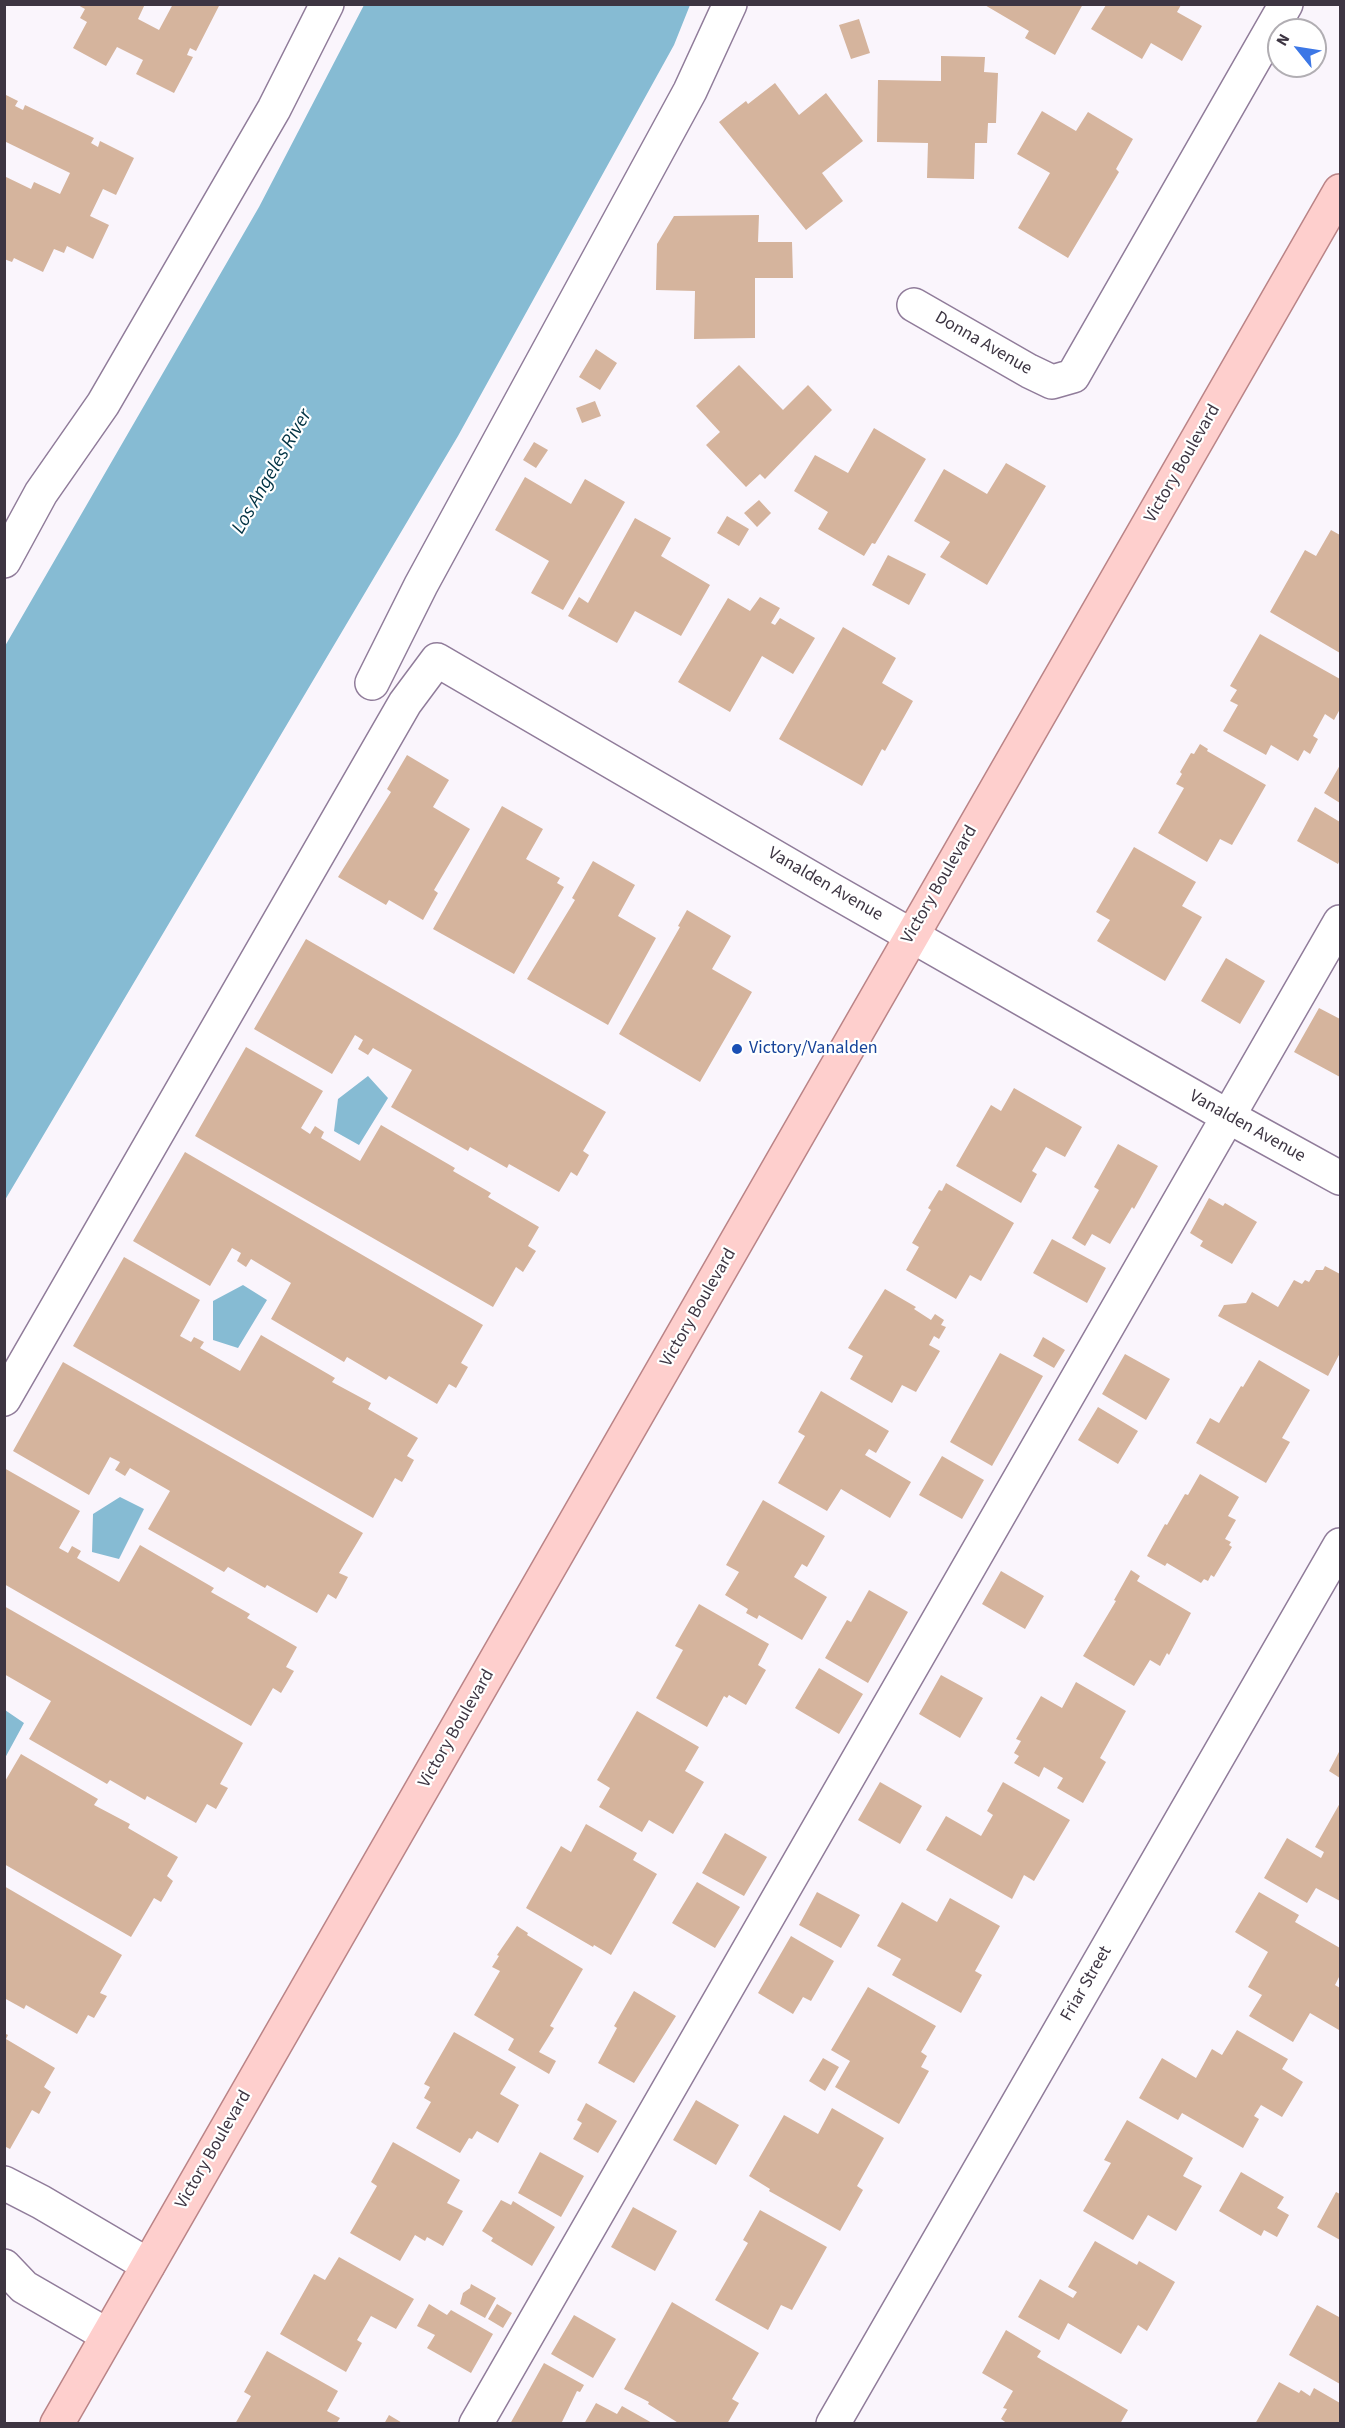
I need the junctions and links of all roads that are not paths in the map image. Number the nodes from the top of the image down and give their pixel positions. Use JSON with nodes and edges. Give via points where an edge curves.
{"nodes":[{"id":1,"x":327,"y":4,"type":"edge"},
{"id":2,"x":730,"y":4,"type":"edge"},
{"id":3,"x":1286,"y":4,"type":"edge"},
{"id":4,"x":1341,"y":191,"type":"edge"},
{"id":5,"x":914,"y":304,"type":"dead end"},
{"id":6,"x":4,"y":561,"type":"edge"},
{"id":7,"x":372,"y":683,"type":"dead end"},
{"id":8,"x":1341,"y":922,"type":"edge"},
{"id":9,"x":911,"y":935,"type":"junction"},
{"id":10,"x":1229,"y":1117,"type":"junction"},
{"id":11,"x":1341,"y":1178,"type":"edge"},
{"id":12,"x":4,"y":1399,"type":"edge"},
{"id":13,"x":1341,"y":1545,"type":"edge"},
{"id":14,"x":4,"y":2183,"type":"edge"},
{"id":15,"x":148,"y":2265,"type":"junction"},
{"id":16,"x":11,"y":2282,"type":"edge"},
{"id":17,"x":107,"y":2335,"type":"junction"},
{"id":18,"x":57,"y":2424,"type":"edge"},
{"id":19,"x":476,"y":2424,"type":"edge"},
{"id":20,"x":833,"y":2424,"type":"edge"}],
"edges":[{"from":1,"to":6,"type":"street","via":[[274,109],[192,251],[103,404],[42,493]]},
{"from":2,"to":7,"type":"street","via":[[690,91],[421,585]]},
{"from":3,"to":5,"type":"street","name":"Donna Avenue","via":[[1073,376],[1052,382],[1029,372]]},
{"from":4,"to":9,"type":"main road","name":"Victory Boulevard"},
{"from":8,"to":10,"type":"street"},
{"from":9,"to":10,"type":"street","name":"Vanalden Avenue"},
{"from":9,"to":12,"type":"street","name":"Vanalden Avenue","via":[[437,660],[405,703]]},
{"from":9,"to":15,"type":"main road","name":"Victory Boulevard"},
{"from":10,"to":11,"type":"street","name":"Vanalden Avenue"},
{"from":10,"to":19,"type":"street"},
{"from":13,"to":20,"type":"street","name":"Friar Street"},
{"from":14,"to":15,"type":"street"},
{"from":15,"to":17,"type":"main road","name":"Victory Boulevard"},
{"from":16,"to":17,"type":"street"},
{"from":17,"to":18,"type":"main road","name":"Victory Boulevard"}]}
